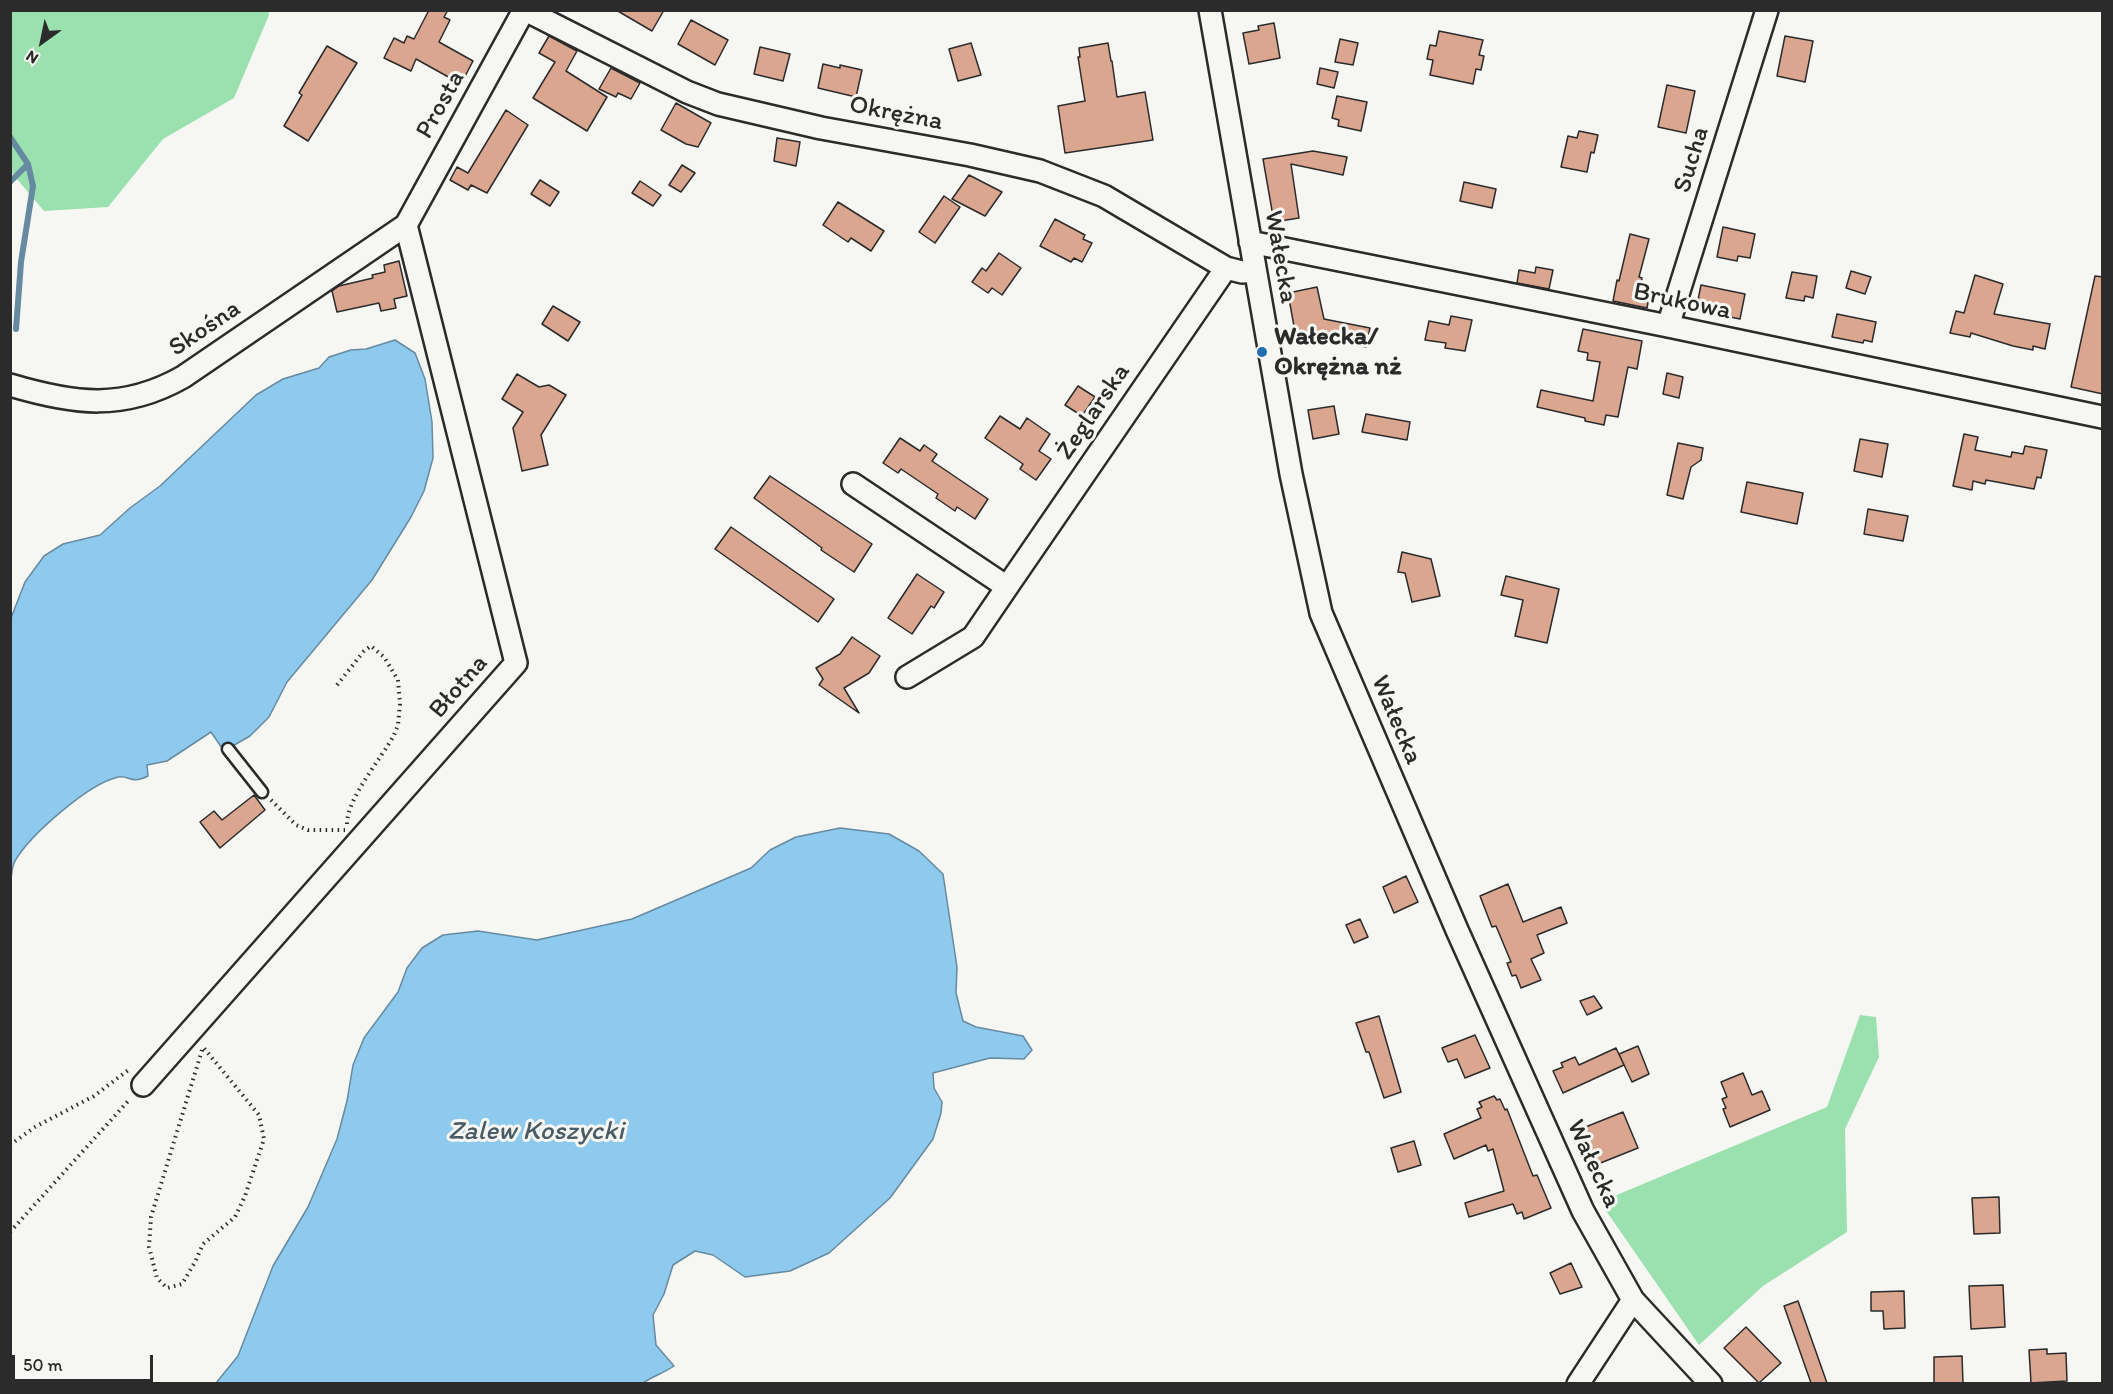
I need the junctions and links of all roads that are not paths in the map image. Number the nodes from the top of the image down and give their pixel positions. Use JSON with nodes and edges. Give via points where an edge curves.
{"nodes":[{"id":1,"x":525,"y":10,"type":"edge"},
{"id":2,"x":1210,"y":10,"type":"edge"},
{"id":3,"x":1767,"y":10,"type":"edge"},
{"id":4,"x":406,"y":225,"type":"junction"},
{"id":5,"x":1250,"y":242,"type":"junction"},
{"id":6,"x":1226,"y":268,"type":"junction"},
{"id":7,"x":1255,"y":270,"type":"junction"},
{"id":8,"x":1668,"y":326,"type":"junction"},
{"id":9,"x":10,"y":385,"type":"edge"},
{"id":10,"x":2103,"y":417,"type":"edge"},
{"id":11,"x":853,"y":484,"type":"dead end"},
{"id":12,"x":1007,"y":587,"type":"junction"},
{"id":13,"x":907,"y":677,"type":"dead end"},
{"id":14,"x":228,"y":748,"type":"dead end"},
{"id":15,"x":262,"y":792,"type":"road end"},
{"id":16,"x":143,"y":1085,"type":"road end"},
{"id":17,"x":1633,"y":1300,"type":"junction"},
{"id":18,"x":1578,"y":1383,"type":"edge"},
{"id":19,"x":1711,"y":1383,"type":"edge"}],
"edges":[{"from":1,"to":4,"type":"street","name":"Prosta"},
{"from":1,"to":6,"type":"street","name":"Okrężna","via":[[718,104],[1040,171],[1104,196]]},
{"from":2,"to":5,"type":"street","name":"Wałecka"},
{"from":3,"to":8,"type":"street","name":"Sucha"},
{"from":4,"to":9,"type":"street","name":"Skośna","via":[[159,390],[125,399],[89,401],[56,398]]},
{"from":4,"to":16,"type":"street","name":"Błotna","via":[[516,663]]},
{"from":5,"to":7,"type":"street","name":"Wałecka"},
{"from":5,"to":8,"type":"street","name":"Brukowa"},
{"from":6,"to":7,"type":"street","name":"Okrężna"},
{"from":6,"to":12,"type":"street","name":"Żeglarska"},
{"from":7,"to":17,"type":"street","name":"Wałecka","via":[[1291,474],[1321,613],[1583,1211]]},
{"from":8,"to":10,"type":"street","name":"Brukowa"},
{"from":11,"to":12,"type":"street"},
{"from":12,"to":13,"type":"street","name":"Żeglarska","via":[[973,637]]},
{"from":14,"to":15,"type":"lane"},
{"from":17,"to":18,"type":"street"},
{"from":17,"to":19,"type":"street","name":"Wałecka"}]}
